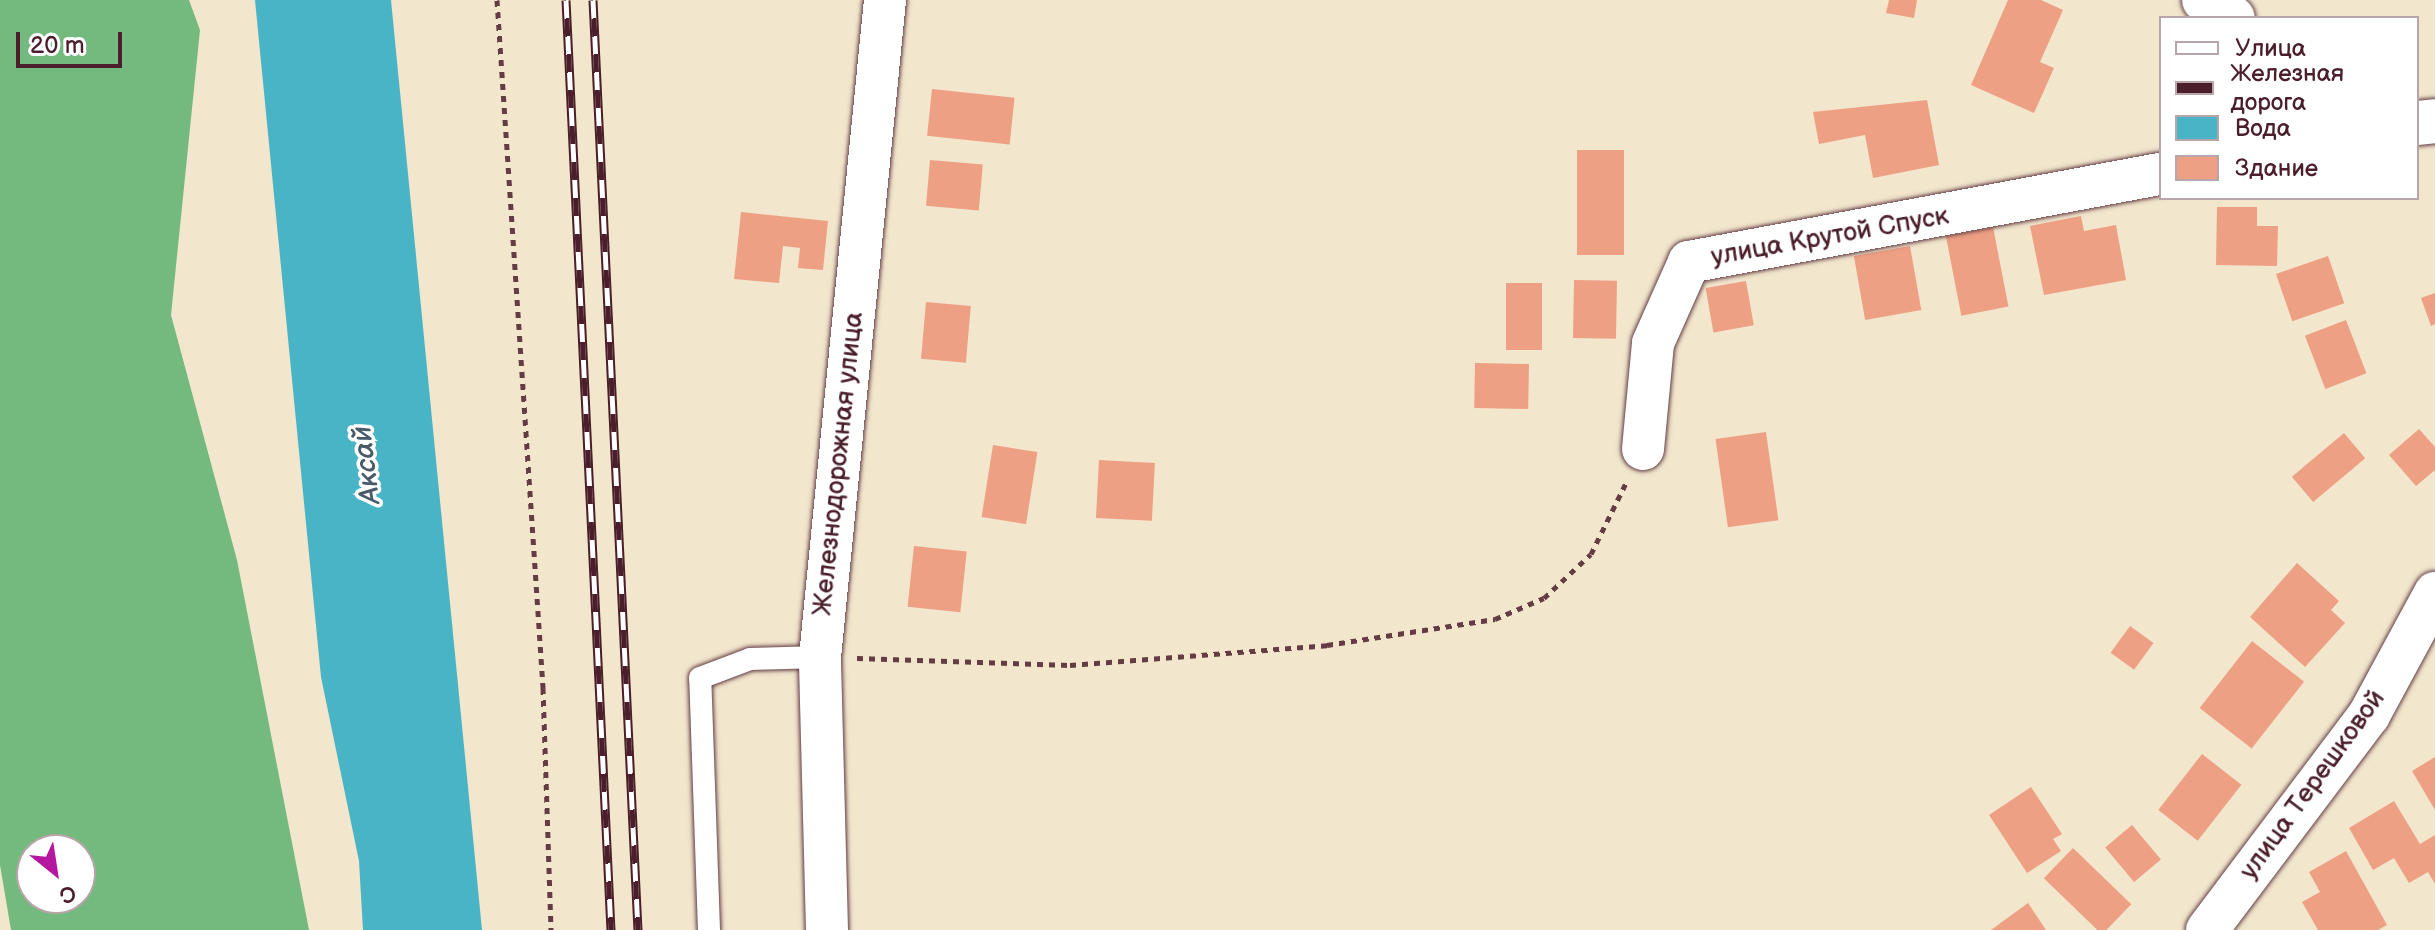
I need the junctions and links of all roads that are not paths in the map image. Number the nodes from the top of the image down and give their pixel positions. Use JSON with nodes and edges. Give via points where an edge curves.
{"nodes":[{"id":1,"x":885,"y":0,"type":"edge"},
{"id":2,"x":2204,"y":0,"type":"edge"},
{"id":3,"x":2230,"y":16,"type":"edge"},
{"id":4,"x":2159,"y":174,"type":"edge"},
{"id":5,"x":1643,"y":449,"type":"road end"},
{"id":6,"x":2435,"y":593,"type":"edge"},
{"id":7,"x":820,"y":657,"type":"junction"},
{"id":8,"x":709,"y":930,"type":"edge"},
{"id":9,"x":827,"y":930,"type":"edge"},
{"id":10,"x":2207,"y":930,"type":"edge"}],
"edges":[{"from":1,"to":7,"type":"street","name":"Железнодорожная улица"},
{"from":2,"to":3,"type":"street"},
{"from":4,"to":5,"type":"street","name":"улица Крутой Спуск","via":[[1689,262],[1653,343]]},
{"from":6,"to":10,"type":"street","name":"улица Терешковой","via":[[2369,715]]},
{"from":7,"to":8,"type":"lane","via":[[750,659],[700,678]]},
{"from":7,"to":9,"type":"street","name":"Железнодорожная улица"}]}
